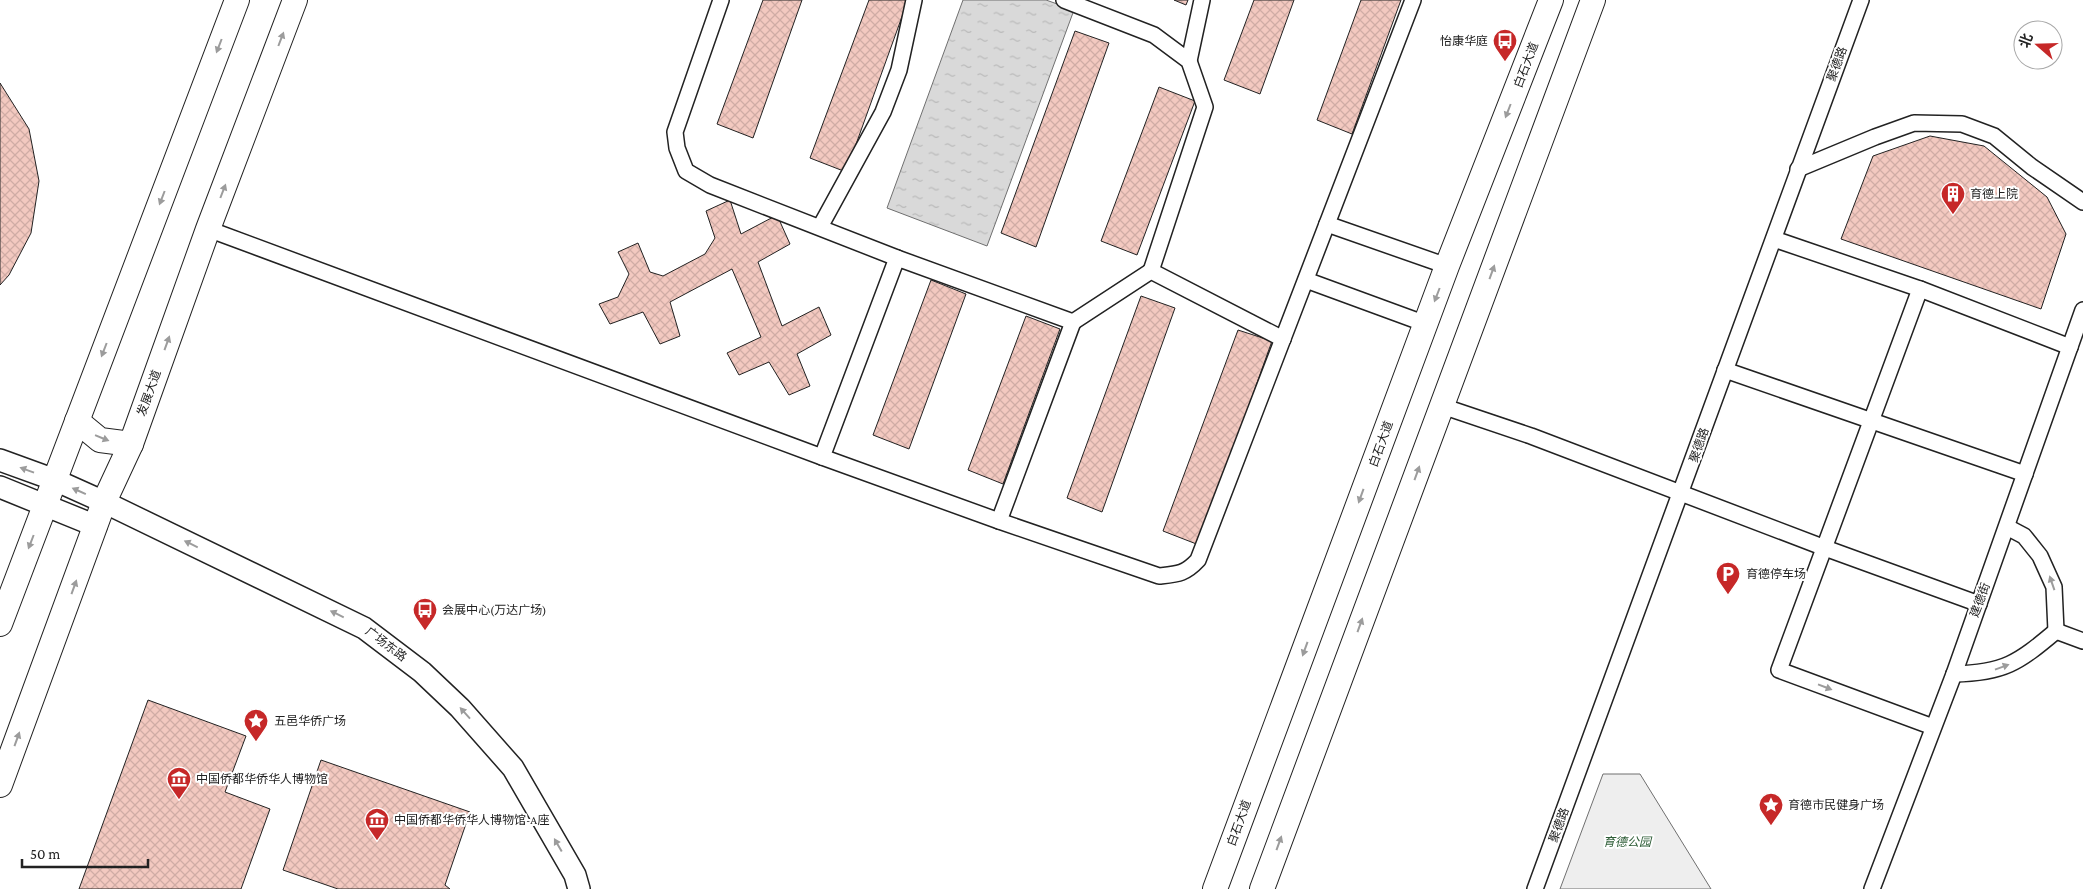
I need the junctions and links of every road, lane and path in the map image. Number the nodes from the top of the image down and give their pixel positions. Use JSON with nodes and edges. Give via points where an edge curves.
{"nodes":[{"id":1,"x":237,"y":0,"type":"edge"},
{"id":2,"x":295,"y":0,"type":"edge"},
{"id":3,"x":721,"y":0,"type":"edge"},
{"id":4,"x":914,"y":0,"type":"edge"},
{"id":5,"x":1064,"y":0,"type":"edge"},
{"id":6,"x":1202,"y":0,"type":"edge"},
{"id":7,"x":1413,"y":0,"type":"edge"},
{"id":8,"x":1551,"y":0,"type":"edge"},
{"id":9,"x":1593,"y":0,"type":"edge"},
{"id":10,"x":1861,"y":0,"type":"edge"},
{"id":11,"x":1189,"y":60,"type":"junction"},
{"id":12,"x":1798,"y":169,"type":"junction"},
{"id":13,"x":2083,"y":202,"type":"edge"},
{"id":14,"x":1327,"y":224,"type":"junction"},
{"id":15,"x":820,"y":227,"type":"junction"},
{"id":16,"x":208,"y":229,"type":"junction"},
{"id":17,"x":1774,"y":239,"type":"junction"},
{"id":18,"x":897,"y":258,"type":"junction"},
{"id":19,"x":1447,"y":266,"type":"junction"},
{"id":20,"x":1151,"y":271,"type":"junction"},
{"id":21,"x":1306,"y":280,"type":"junction"},
{"id":22,"x":1920,"y":289,"type":"junction"},
{"id":23,"x":2083,"y":310,"type":"edge"},
{"id":24,"x":1073,"y":322,"type":"junction"},
{"id":25,"x":1426,"y":324,"type":"junction"},
{"id":26,"x":1283,"y":339,"type":"junction"},
{"id":27,"x":2070,"y":347,"type":"junction"},
{"id":28,"x":1725,"y":370,"type":"junction"},
{"id":29,"x":1442,"y":406,"type":"junction"},
{"id":30,"x":77,"y":421,"type":"junction"},
{"id":31,"x":1870,"y":422,"type":"junction"},
{"id":32,"x":131,"y":444,"type":"junction"},
{"id":33,"x":822,"y":457,"type":"junction"},
{"id":34,"x":0,"y":460,"type":"edge"},
{"id":35,"x":2026,"y":474,"type":"junction"},
{"id":36,"x":55,"y":480,"type":"junction"},
{"id":37,"x":0,"y":487,"type":"edge"},
{"id":38,"x":1682,"y":493,"type":"junction"},
{"id":39,"x":104,"y":502,"type":"junction"},
{"id":40,"x":46,"y":504,"type":"junction"},
{"id":41,"x":999,"y":521,"type":"junction"},
{"id":42,"x":96,"y":526,"type":"junction"},
{"id":43,"x":2007,"y":527,"type":"junction"},
{"id":44,"x":1825,"y":548,"type":"junction"},
{"id":45,"x":1979,"y":604,"type":"junction"},
{"id":46,"x":0,"y":624,"type":"edge"},
{"id":47,"x":2056,"y":631,"type":"junction"},
{"id":48,"x":2083,"y":641,"type":"edge"},
{"id":49,"x":1954,"y":674,"type":"junction"},
{"id":50,"x":1933,"y":727,"type":"junction"},
{"id":51,"x":0,"y":785,"type":"edge"},
{"id":52,"x":579,"y":889,"type":"edge"},
{"id":53,"x":1215,"y":889,"type":"edge"},
{"id":54,"x":1262,"y":889,"type":"edge"},
{"id":55,"x":1535,"y":889,"type":"edge"},
{"id":56,"x":1872,"y":889,"type":"edge"}],
"edges":[{"from":1,"to":30,"type":"main road","one_way":true},
{"from":16,"to":2,"type":"main road","name":"发展大道","one_way":true},
{"from":3,"to":15,"type":"street","via":[[675,132],[679,156],[686,171],[702,181]]},
{"from":4,"to":15,"type":"street","via":[[899,70],[883,112]]},
{"from":5,"to":11,"type":"street","via":[[1154,34]]},
{"from":6,"to":11,"type":"street"},
{"from":7,"to":14,"type":"street"},
{"from":8,"to":19,"type":"main road","name":"白石大道","one_way":true},
{"from":29,"to":9,"type":"main road","one_way":true},
{"from":10,"to":12,"type":"street","name":"聚德路"},
{"from":11,"to":20,"type":"street","via":[[1205,107]]},
{"from":12,"to":13,"type":"street","via":[[1914,123],[1962,124],[1994,136]]},
{"from":12,"to":17,"type":"street","name":"聚德路"},
{"from":14,"to":19,"type":"street"},
{"from":14,"to":21,"type":"street"},
{"from":15,"to":18,"type":"street"},
{"from":32,"to":16,"type":"main road","name":"发展大道","one_way":true},
{"from":16,"to":33,"type":"street"},
{"from":17,"to":22,"type":"street"},
{"from":17,"to":28,"type":"street","name":"聚德路"},
{"from":18,"to":24,"type":"street"},
{"from":18,"to":33,"type":"street"},
{"from":19,"to":25,"type":"main road","name":"白石大道","one_way":true},
{"from":20,"to":24,"type":"street"},
{"from":20,"to":26,"type":"street"},
{"from":21,"to":25,"type":"street"},
{"from":21,"to":26,"type":"street"},
{"from":22,"to":27,"type":"street"},
{"from":22,"to":31,"type":"street"},
{"from":23,"to":27,"type":"street","name":"建德街"},
{"from":24,"to":41,"type":"street"},
{"from":25,"to":53,"type":"main road","name":"白石大道","one_way":true},
{"from":26,"to":41,"type":"street","via":[[1198,560],[1186,572],[1159,576]]},
{"from":27,"to":35,"type":"street","name":"建德街"},
{"from":28,"to":31,"type":"street"},
{"from":28,"to":38,"type":"street","name":"聚德路"},
{"from":29,"to":38,"type":"street"},
{"from":54,"to":29,"type":"main road","one_way":true},
{"from":30,"to":32,"type":"main road","one_way":true,"via":[[100,440]]},
{"from":30,"to":36,"type":"main road"},
{"from":31,"to":35,"type":"street"},
{"from":31,"to":44,"type":"street"},
{"from":32,"to":39,"type":"main road","name":"发展大道"},
{"from":33,"to":41,"type":"street"},
{"from":36,"to":34,"type":"main road","name":"广场东路","one_way":true},
{"from":35,"to":43,"type":"street","name":"建德街"},
{"from":39,"to":36,"type":"main road","name":"广场东路","one_way":true},
{"from":36,"to":40,"type":"main road"},
{"from":37,"to":40,"type":"main road"},
{"from":38,"to":44,"type":"street"},
{"from":38,"to":55,"type":"street","name":"聚德路"},
{"from":39,"to":42,"type":"main road","name":"发展大道"},
{"from":52,"to":39,"type":"main road","name":"广场东路","one_way":true,"via":[[575,875],[514,768],[460,708],[422,672],[364,628]]},
{"from":40,"to":42,"type":"main road"},
{"from":40,"to":46,"type":"main road","one_way":true},
{"from":51,"to":42,"type":"main road","name":"发展大道","one_way":true},
{"from":43,"to":45,"type":"street","name":"建德街"},
{"from":47,"to":43,"type":"street","one_way":true,"via":[[2054,587],[2040,556],[2024,536]]},
{"from":44,"to":45,"type":"street"},
{"from":44,"to":50,"type":"street","one_way":true,"via":[[1779,670]]},
{"from":45,"to":49,"type":"street","name":"建德街"},
{"from":47,"to":48,"type":"street"},
{"from":49,"to":47,"type":"street","one_way":true,"via":[[2003,668]]},
{"from":49,"to":50,"type":"street","name":"建德街"},
{"from":50,"to":56,"type":"street","name":"建德街"}]}
